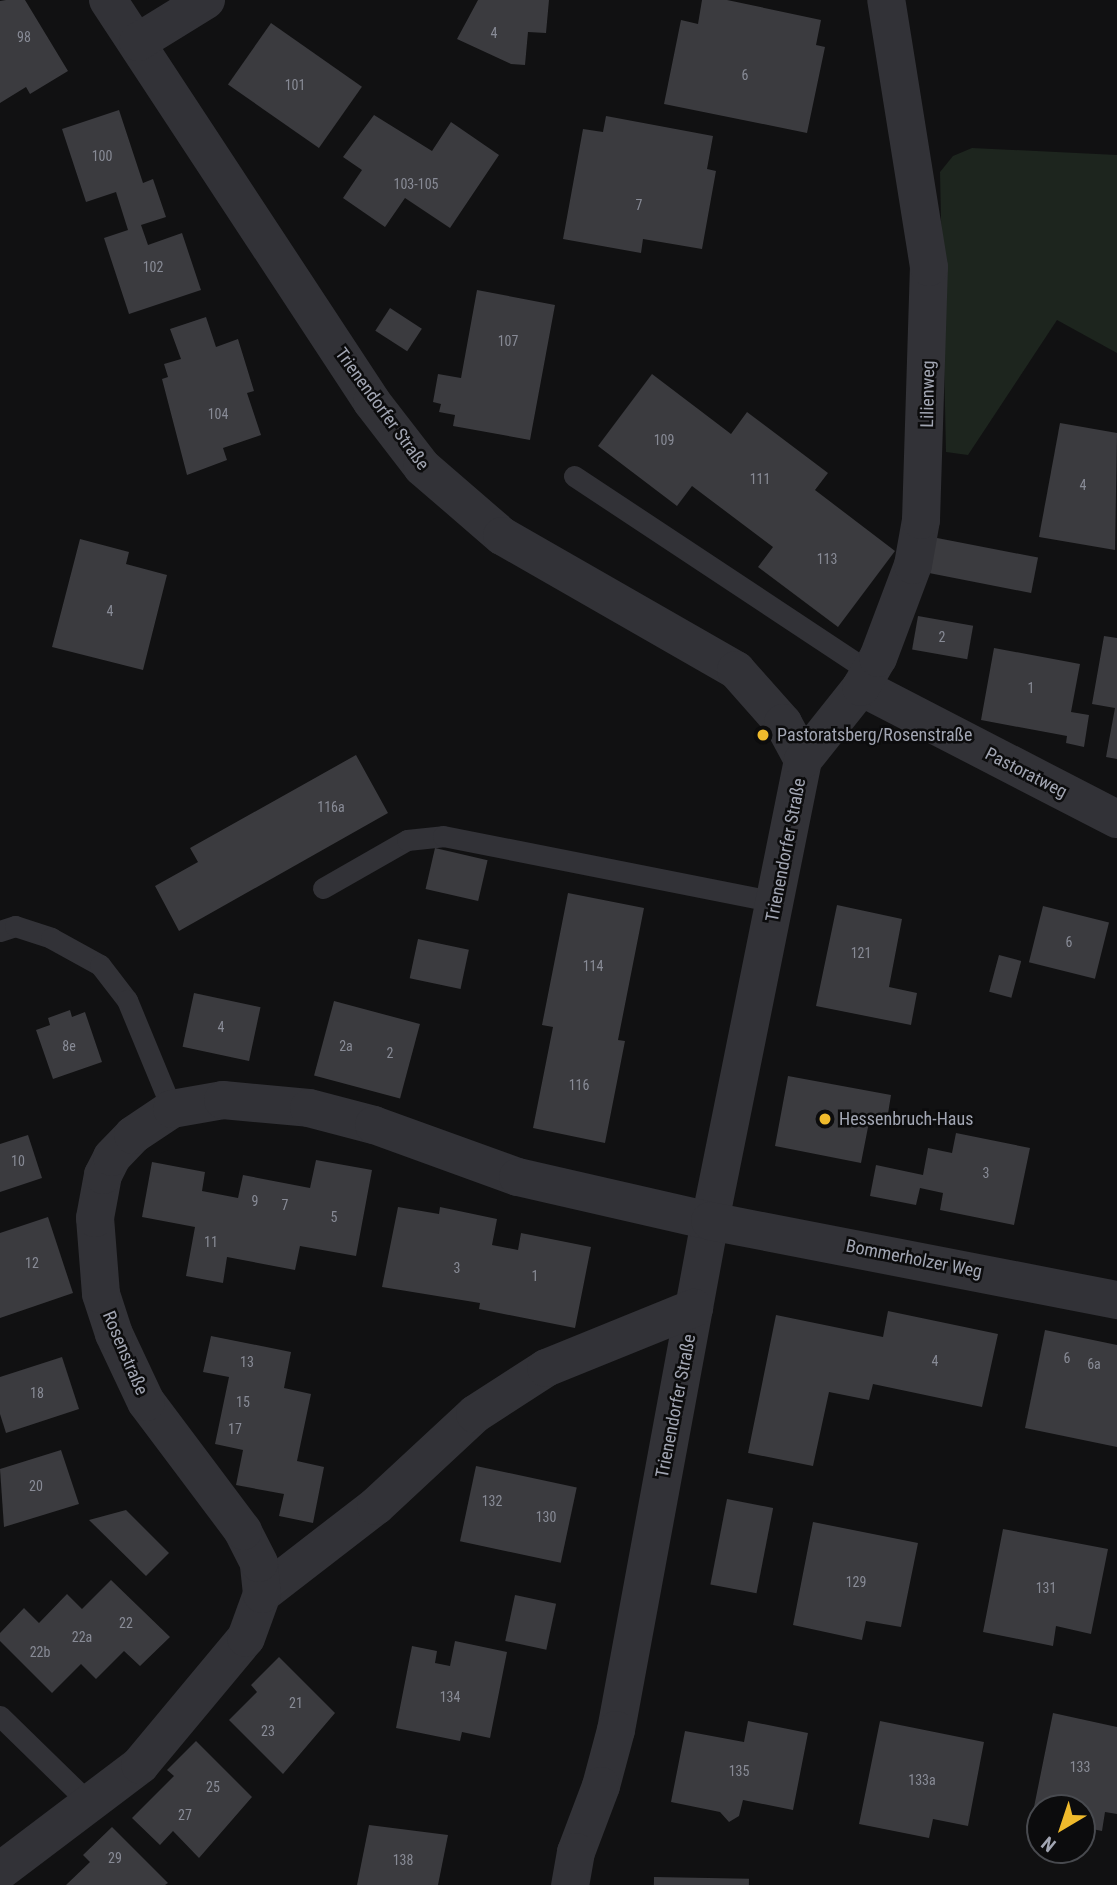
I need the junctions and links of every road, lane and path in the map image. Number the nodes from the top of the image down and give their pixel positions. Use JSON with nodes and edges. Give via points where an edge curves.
{"nodes":[{"id":1,"x":108,"y":0,"type":"edge"},
{"id":2,"x":206,"y":0,"type":"edge"},
{"id":3,"x":886,"y":0,"type":"edge"},
{"id":4,"x":138,"y":42,"type":"junction"},
{"id":5,"x":574,"y":476,"type":"dead end"},
{"id":6,"x":866,"y":680,"type":"junction"},
{"id":7,"x":803,"y":760,"type":"junction"},
{"id":8,"x":1117,"y":819,"type":"edge"},
{"id":9,"x":323,"y":888,"type":"dead end"},
{"id":10,"x":776,"y":902,"type":"junction"},
{"id":11,"x":0,"y":931,"type":"edge"},
{"id":12,"x":172,"y":1109,"type":"junction"},
{"id":13,"x":710,"y":1221,"type":"junction"},
{"id":14,"x":1117,"y":1300,"type":"edge"},
{"id":15,"x":694,"y":1308,"type":"junction"},
{"id":16,"x":262,"y":1594,"type":"junction"},
{"id":17,"x":0,"y":1716,"type":"edge"},
{"id":18,"x":89,"y":1804,"type":"junction"},
{"id":19,"x":0,"y":1871,"type":"edge"},
{"id":20,"x":570,"y":1885,"type":"edge"}],
"edges":[{"from":1,"to":4,"type":"street","name":"Trienendorfer Straße"},
{"from":2,"to":4,"type":"street"},
{"from":3,"to":6,"type":"street","name":"Lilienweg","via":[[929,267],[928,400],[926,468],[913,565]]},
{"from":4,"to":7,"type":"street","name":"Trienendorfer Straße","via":[[372,402],[422,467],[502,536],[736,670],[783,723]]},
{"from":5,"to":6,"type":"lane"},
{"from":6,"to":7,"type":"street","name":"Lilienweg"},
{"from":6,"to":8,"type":"street","name":"Pastoratweg"},
{"from":7,"to":10,"type":"street","name":"Trienendorfer Straße"},
{"from":9,"to":10,"type":"lane","via":[[407,840],[443,836]]},
{"from":10,"to":13,"type":"street","name":"Trienendorfer Straße"},
{"from":11,"to":12,"type":"lane","via":[[15,926],[51,938],[100,965],[127,1000]]},
{"from":12,"to":13,"type":"street","name":"Rosenstraße","via":[[223,1100],[309,1108],[374,1125],[518,1177]]},
{"from":12,"to":16,"type":"street","name":"Rosenstraße","via":[[133,1135],[103,1175],[95,1218],[101,1294],[146,1402],[243,1531],[259,1563]]},
{"from":13,"to":14,"type":"street","name":"Bommerholzer Weg"},
{"from":13,"to":15,"type":"street","name":"Trienendorfer Straße"},
{"from":15,"to":16,"type":"street","via":[[546,1368],[475,1415],[376,1506]]},
{"from":15,"to":20,"type":"street","name":"Trienendorfer Straße","via":[[616,1730],[576,1852]]},
{"from":16,"to":18,"type":"street","name":"Rosenstraße","via":[[246,1638],[140,1765]]},
{"from":17,"to":18,"type":"lane"},
{"from":18,"to":19,"type":"street","name":"Rosenstraße"}]}
